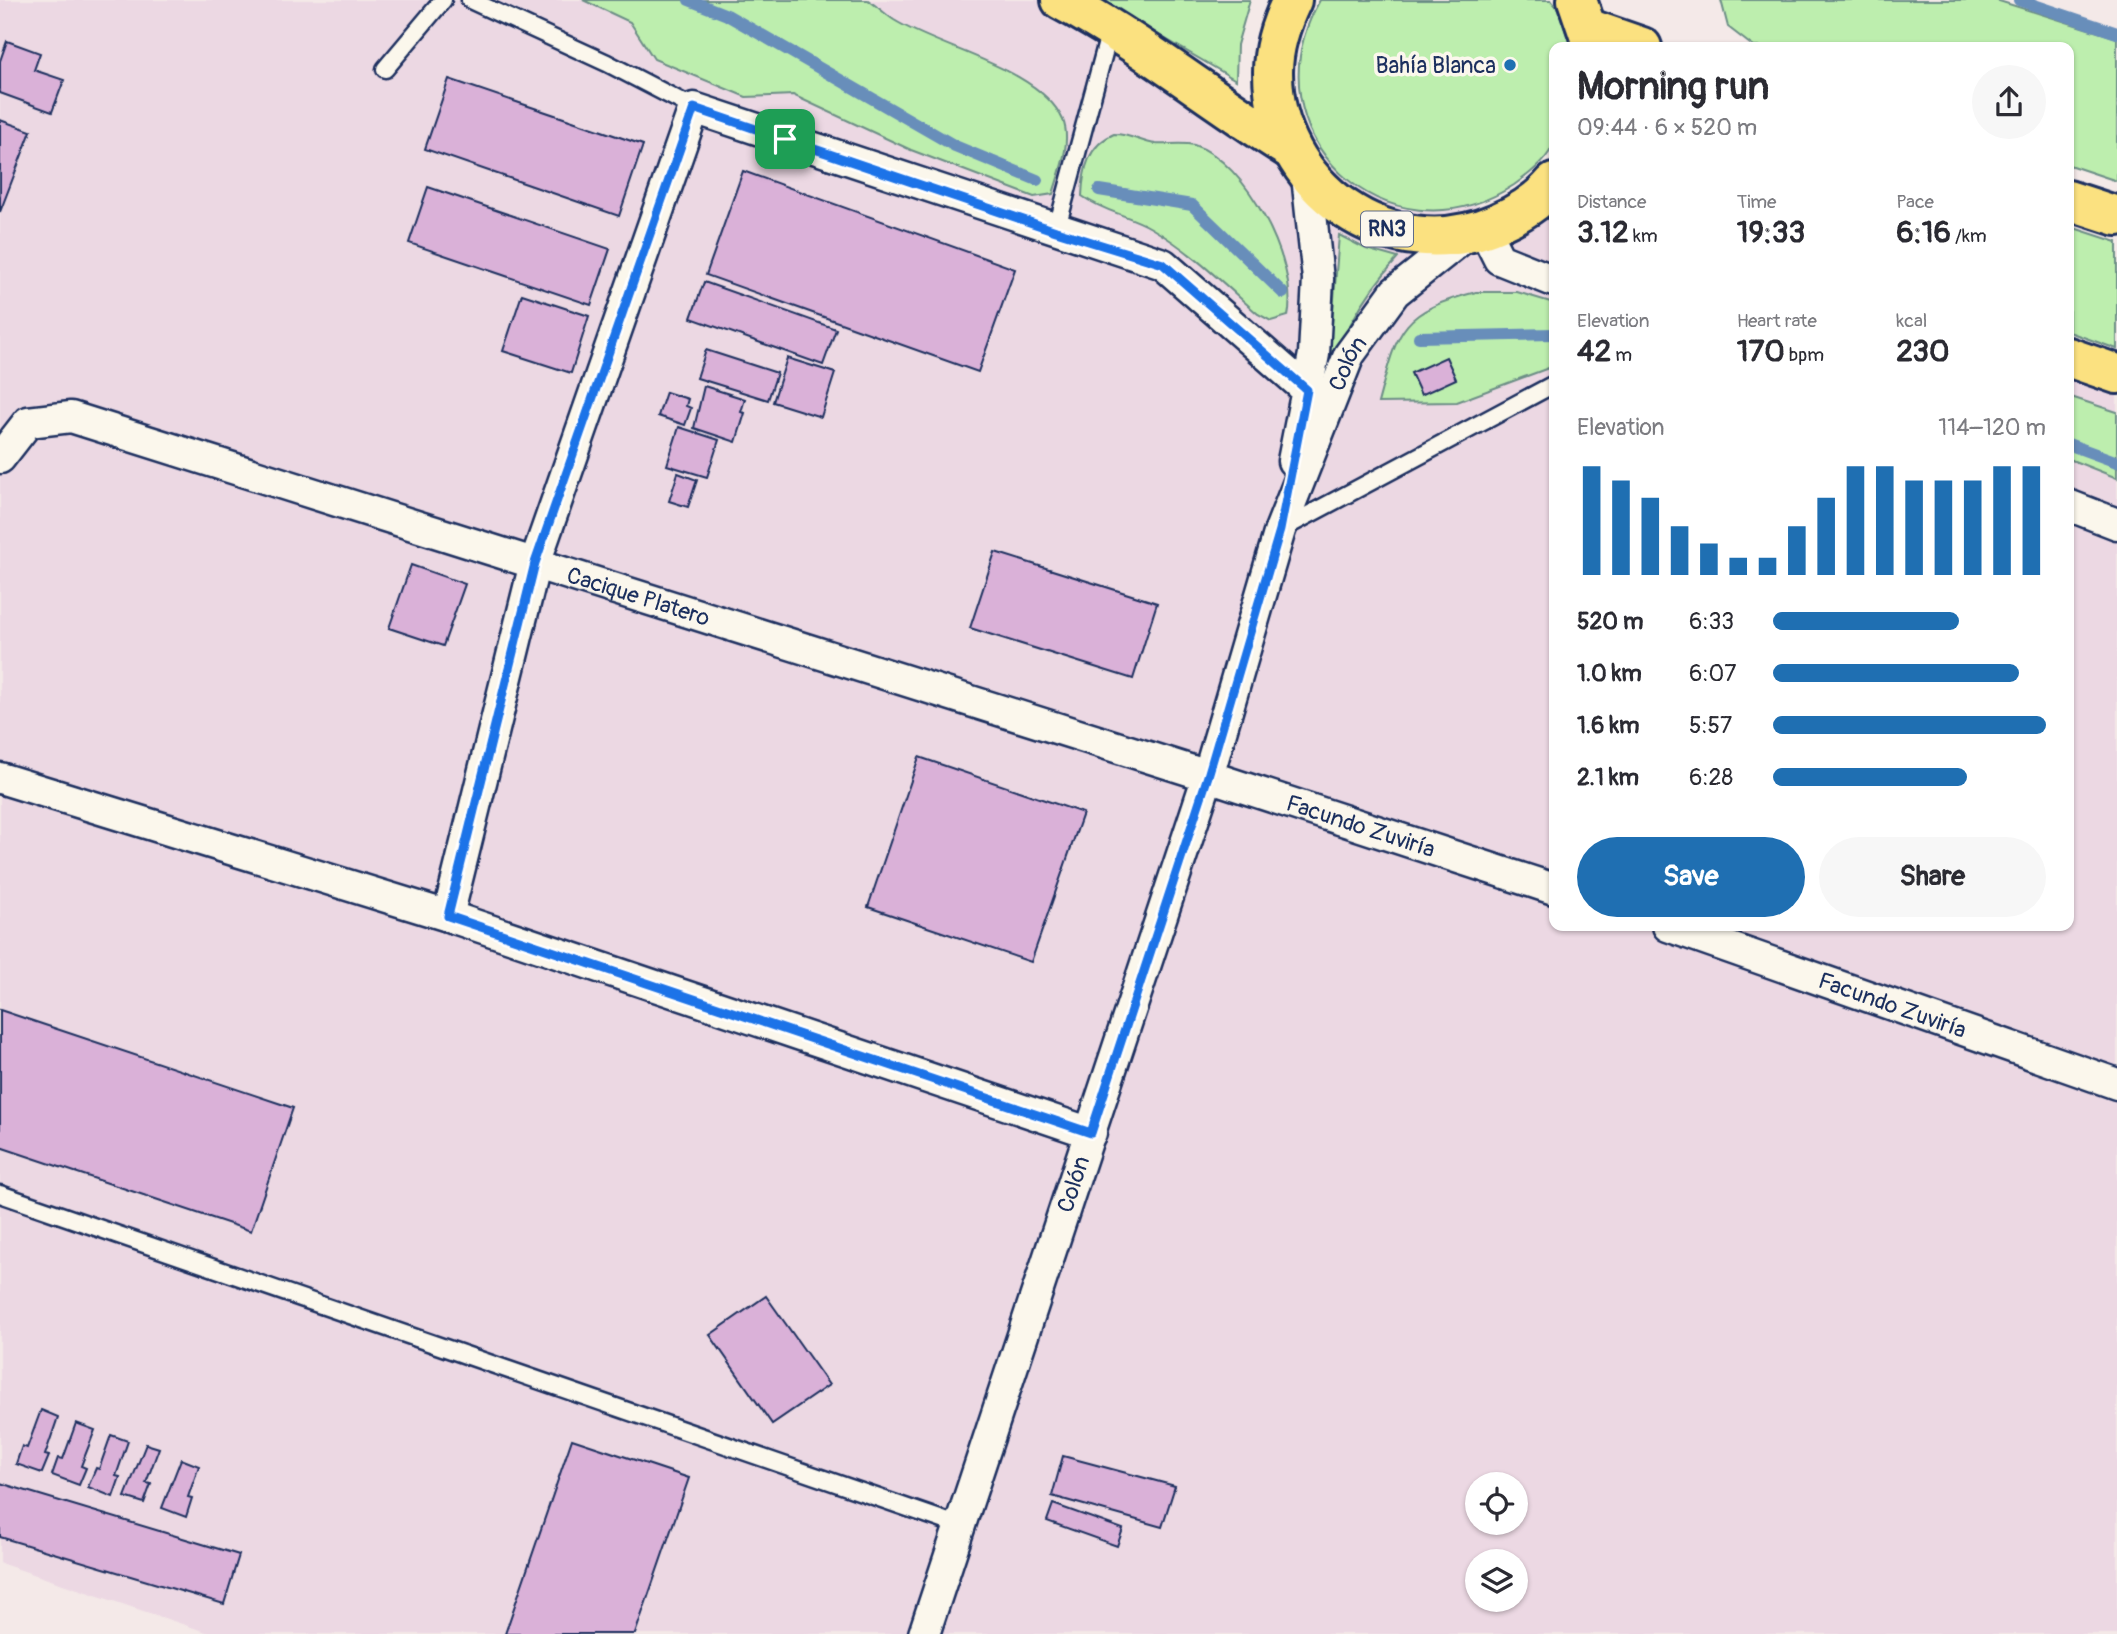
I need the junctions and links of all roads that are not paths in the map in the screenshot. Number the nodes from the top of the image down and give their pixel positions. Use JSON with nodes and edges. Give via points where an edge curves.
{"nodes":[{"id":1,"x":443,"y":0,"type":"edge"},
{"id":2,"x":470,"y":0,"type":"edge"},
{"id":3,"x":1061,"y":0,"type":"edge"},
{"id":4,"x":1292,"y":0,"type":"edge"},
{"id":5,"x":1587,"y":26,"type":"edge"},
{"id":6,"x":1111,"y":27,"type":"junction"},
{"id":7,"x":1629,"y":42,"type":"edge"},
{"id":8,"x":385,"y":69,"type":"dead end"},
{"id":9,"x":694,"y":108,"type":"junction"},
{"id":10,"x":1299,"y":162,"type":"junction"},
{"id":11,"x":1549,"y":186,"type":"edge"},
{"id":12,"x":2074,"y":202,"type":"edge"},
{"id":13,"x":2117,"y":216,"type":"edge"},
{"id":14,"x":1549,"y":217,"type":"edge"},
{"id":15,"x":1489,"y":226,"type":"junction"},
{"id":16,"x":1056,"y":231,"type":"junction"},
{"id":17,"x":1549,"y":279,"type":"edge"},
{"id":18,"x":2074,"y":359,"type":"edge"},
{"id":19,"x":2117,"y":374,"type":"edge"},
{"id":20,"x":1549,"y":387,"type":"edge"},
{"id":21,"x":1307,"y":390,"type":"junction"},
{"id":22,"x":0,"y":457,"type":"edge"},
{"id":23,"x":2074,"y":507,"type":"edge"},
{"id":24,"x":2117,"y":524,"type":"edge"},
{"id":25,"x":1280,"y":530,"type":"junction"},
{"id":26,"x":535,"y":563,"type":"junction"},
{"id":27,"x":1208,"y":776,"type":"junction"},
{"id":28,"x":0,"y":778,"type":"edge"},
{"id":29,"x":1549,"y":887,"type":"edge"},
{"id":30,"x":448,"y":916,"type":"junction"},
{"id":31,"x":1715,"y":933,"type":"edge"},
{"id":32,"x":2117,"y":1084,"type":"edge"},
{"id":33,"x":1091,"y":1133,"type":"junction"},
{"id":34,"x":0,"y":1194,"type":"edge"},
{"id":35,"x":960,"y":1526,"type":"junction"},
{"id":36,"x":924,"y":1634,"type":"edge"}],
"edges":[{"from":1,"to":8,"type":"lane"},
{"from":2,"to":9,"type":"lane"},
{"from":3,"to":6,"type":"highway","number":"RN3"},
{"from":4,"to":10,"type":"highway","number":"RN3","via":[[1276,43],[1272,70],[1280,124]]},
{"from":5,"to":7,"type":"highway"},
{"from":6,"to":10,"type":"highway","number":"RN3"},
{"from":6,"to":16,"type":"lane"},
{"from":9,"to":16,"type":"street"},
{"from":9,"to":26,"type":"street"},
{"from":10,"to":15,"type":"highway","number":"RN3","via":[[1340,206],[1380,227],[1424,236]]},
{"from":10,"to":21,"type":"street","name":"Colón","via":[[1318,279]]},
{"from":11,"to":15,"type":"highway"},
{"from":12,"to":13,"type":"highway"},
{"from":14,"to":15,"type":"highway","number":"RN3"},
{"from":15,"to":17,"type":"street","via":[[1499,259]]},
{"from":15,"to":25,"type":"street","name":"Colón","via":[[1395,292],[1349,355]]},
{"from":16,"to":21,"type":"street","via":[[1163,264]]},
{"from":18,"to":19,"type":"highway"},
{"from":20,"to":25,"type":"lane"},
{"from":21,"to":25,"type":"street","name":"Colón"},
{"from":22,"to":26,"type":"street","name":"Cacique Platero","via":[[28,422],[71,417]]},
{"from":23,"to":24,"type":"street"},
{"from":25,"to":27,"type":"street","name":"Colón"},
{"from":26,"to":27,"type":"street","name":"Cacique Platero"},
{"from":26,"to":30,"type":"street"},
{"from":27,"to":29,"type":"street","name":"Facundo Zuviría"},
{"from":27,"to":33,"type":"street","name":"Colón"},
{"from":28,"to":30,"type":"street"},
{"from":30,"to":33,"type":"street"},
{"from":31,"to":32,"type":"street","name":"Facundo Zuviría"},
{"from":33,"to":35,"type":"street","name":"Colón"},
{"from":34,"to":35,"type":"lane"},
{"from":35,"to":36,"type":"street","name":"Colón"}]}
